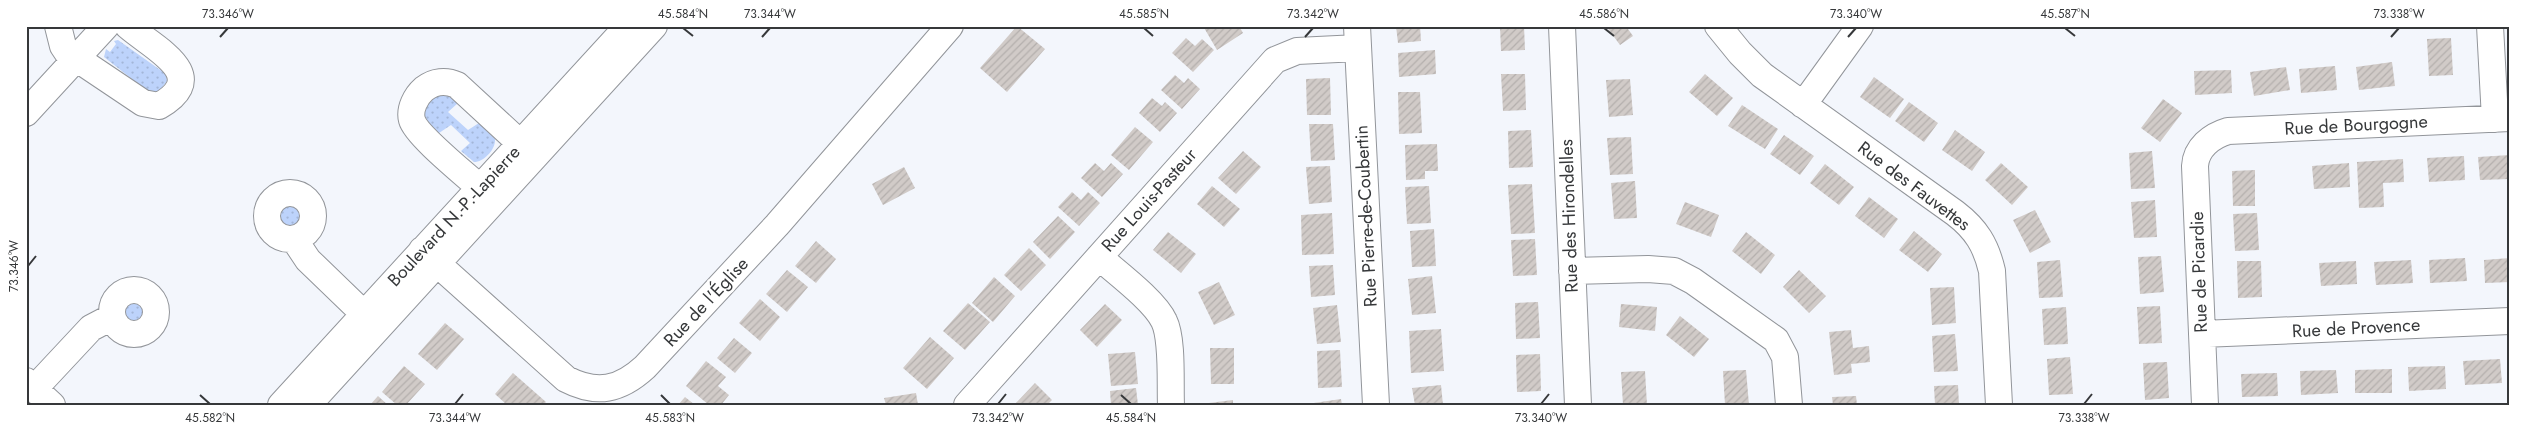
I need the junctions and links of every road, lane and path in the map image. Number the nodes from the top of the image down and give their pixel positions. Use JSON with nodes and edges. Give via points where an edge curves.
{"nodes":[{"id":1,"x":58,"y":26,"type":"edge"},
{"id":2,"x":106,"y":26,"type":"edge"},
{"id":3,"x":128,"y":26,"type":"edge"},
{"id":4,"x":628,"y":26,"type":"edge"},
{"id":5,"x":654,"y":26,"type":"edge"},
{"id":6,"x":950,"y":26,"type":"edge"},
{"id":7,"x":1562,"y":26,"type":"edge"},
{"id":8,"x":1718,"y":26,"type":"edge"},
{"id":9,"x":1860,"y":26,"type":"edge"},
{"id":10,"x":2490,"y":26,"type":"edge"},
{"id":11,"x":1357,"y":37,"type":"edge"},
{"id":12,"x":76,"y":59,"type":"junction"},
{"id":13,"x":1803,"y":105,"type":"junction"},
{"id":14,"x":26,"y":113,"type":"edge"},
{"id":15,"x":2502,"y":119,"type":"edge"},
{"id":16,"x":2206,"y":143,"type":"joint"},
{"id":17,"x":528,"y":150,"type":"junction"},
{"id":18,"x":480,"y":188,"type":"junction"},
{"id":19,"x":294,"y":239,"type":"dead end"},
{"id":20,"x":430,"y":257,"type":"junction"},
{"id":21,"x":1098,"y":257,"type":"junction"},
{"id":22,"x":1572,"y":271,"type":"junction"},
{"id":23,"x":364,"y":314,"type":"junction"},
{"id":24,"x":112,"y":317,"type":"dead end"},
{"id":25,"x":2510,"y":321,"type":"edge"},
{"id":26,"x":2202,"y":334,"type":"junction"},
{"id":27,"x":38,"y":392,"type":"edge"},
{"id":28,"x":628,"y":393,"type":"edge"},
{"id":29,"x":578,"y":396,"type":"edge"},
{"id":30,"x":281,"y":405,"type":"edge"},
{"id":31,"x":308,"y":405,"type":"edge"},
{"id":32,"x":967,"y":405,"type":"edge"},
{"id":33,"x":1171,"y":405,"type":"edge"},
{"id":34,"x":1376,"y":405,"type":"edge"},
{"id":35,"x":1578,"y":405,"type":"edge"},
{"id":36,"x":1789,"y":405,"type":"edge"},
{"id":37,"x":1999,"y":405,"type":"edge"},
{"id":38,"x":2205,"y":405,"type":"edge"}],
"edges":[{"from":1,"to":12,"type":"street","via":[[64,49]]},
{"from":2,"to":12,"type":"street"},
{"from":3,"to":12,"type":"street","via":[[180,71],[180,84],[162,104],[142,103]]},
{"from":4,"to":17,"type":"street","name":"Boulevard N.-P.-Lapierre"},
{"from":5,"to":17,"type":"street","name":"Boulevard N.-P.-Lapierre"},
{"from":6,"to":28,"type":"street","name":"Rue de l'Église","via":[[777,226],[645,367]]},
{"from":7,"to":22,"type":"street","name":"Rue des Hirondelles"},
{"from":8,"to":13,"type":"street","name":"Rue des Fauvettes","via":[[1750,64]]},
{"from":9,"to":13,"type":"street"},
{"from":10,"to":15,"type":"street"},
{"from":11,"to":21,"type":"street","name":"Rue Louis-Pasteur","via":[[1297,51],[1275,60]]},
{"from":11,"to":34,"type":"street","name":"Rue Pierre-de-Coubertin"},
{"from":12,"to":14,"type":"street"},
{"from":13,"to":37,"type":"street","name":"Rue des Fauvettes","via":[[1955,213],[1982,240],[1994,284]]},
{"from":15,"to":16,"type":"street","name":"Rue de Bourgogne","via":[[2228,131]]},
{"from":16,"to":26,"type":"street","name":"Rue de Picardie","via":[[2195,166]]},
{"from":17,"to":18,"type":"street","name":"Boulevard N.-P.-Lapierre"},
{"from":17,"to":18,"type":"street","via":[[459,128]]},
{"from":17,"to":20,"type":"street","name":"Boulevard N.-P.-Lapierre"},
{"from":18,"to":20,"type":"street","name":"Boulevard N.-P.-Lapierre"},
{"from":19,"to":23,"type":"street","via":[[308,260]]},
{"from":20,"to":23,"type":"street","name":"Boulevard N.-P.-Lapierre"},
{"from":20,"to":29,"type":"street","name":"Rue de l'Église"},
{"from":20,"to":31,"type":"street","name":"Boulevard N.-P.-Lapierre"},
{"from":21,"to":32,"type":"street","name":"Rue Louis-Pasteur"},
{"from":21,"to":33,"type":"street","via":[[1155,307],[1164,320],[1169,339]]},
{"from":22,"to":35,"type":"street","name":"Rue des Hirondelles"},
{"from":22,"to":36,"type":"street","via":[[1662,269],[1688,278],[1776,340],[1785,357]]},
{"from":23,"to":30,"type":"street","name":"Boulevard N.-P.-Lapierre"},
{"from":24,"to":27,"type":"street","via":[[90,328]]},
{"from":25,"to":26,"type":"street","name":"Rue de Provence"},
{"from":26,"to":38,"type":"street","name":"Rue de Picardie"},
{"from":28,"to":29,"type":"street","name":"Rue de l'Église","via":[[607,388]]}]}
